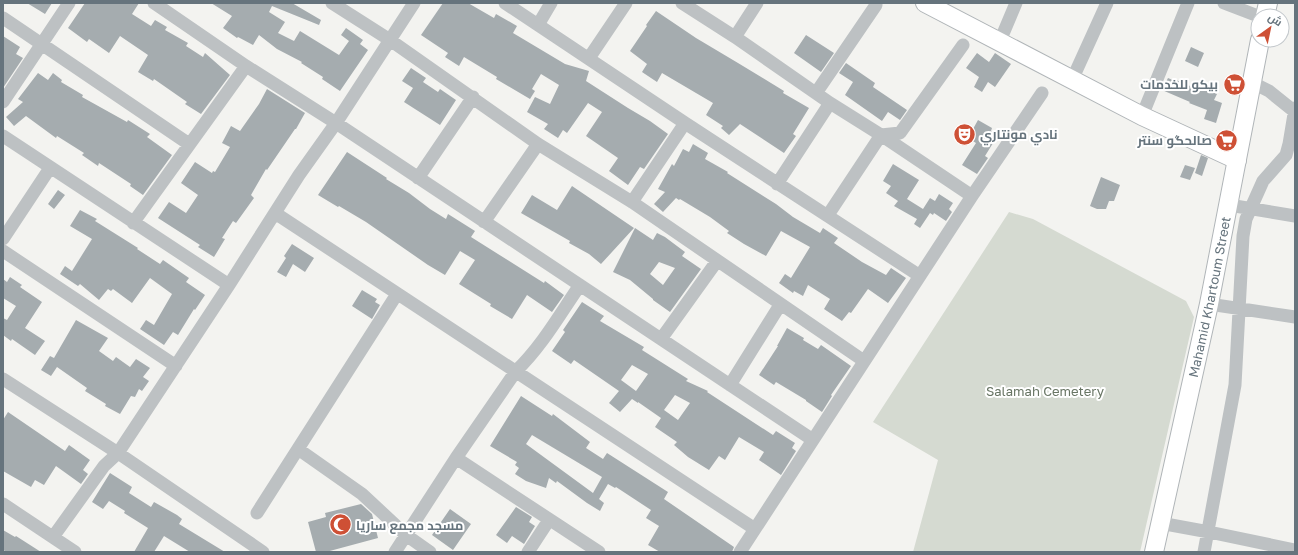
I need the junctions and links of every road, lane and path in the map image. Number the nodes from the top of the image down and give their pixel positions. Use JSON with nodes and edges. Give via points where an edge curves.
{"nodes":[{"id":1,"x":69,"y":3,"type":"edge"},
{"id":2,"x":154,"y":3,"type":"edge"},
{"id":3,"x":332,"y":3,"type":"edge"},
{"id":4,"x":414,"y":3,"type":"edge"},
{"id":5,"x":505,"y":3,"type":"edge"},
{"id":6,"x":552,"y":3,"type":"edge"},
{"id":7,"x":626,"y":3,"type":"edge"},
{"id":8,"x":682,"y":3,"type":"edge"},
{"id":9,"x":756,"y":3,"type":"edge"},
{"id":10,"x":925,"y":3,"type":"edge"},
{"id":11,"x":1016,"y":3,"type":"edge"},
{"id":12,"x":1107,"y":3,"type":"edge"},
{"id":13,"x":1188,"y":3,"type":"edge"},
{"id":14,"x":1224,"y":3,"type":"edge"},
{"id":15,"x":876,"y":5,"type":"dead end"},
{"id":16,"x":1250,"y":13,"type":"edge"},
{"id":17,"x":3,"y":18,"type":"edge"},
{"id":18,"x":538,"y":25,"type":"junction"},
{"id":19,"x":735,"y":37,"type":"junction"},
{"id":20,"x":390,"y":40,"type":"junction"},
{"id":21,"x":1000,"y":41,"type":"junction"},
{"id":22,"x":42,"y":44,"type":"junction"},
{"id":23,"x":962,"y":45,"type":"dead end"},
{"id":24,"x":1258,"y":48,"type":"edge"},
{"id":25,"x":589,"y":58,"type":"junction"},
{"id":26,"x":246,"y":66,"type":"junction"},
{"id":27,"x":1072,"y":80,"type":"junction"},
{"id":28,"x":1251,"y":82,"type":"junction"},
{"id":29,"x":816,"y":93,"type":"junction"},
{"id":30,"x":1042,"y":93,"type":"dead end"},
{"id":31,"x":472,"y":97,"type":"junction"},
{"id":32,"x":3,"y":102,"type":"edge"},
{"id":33,"x":830,"y":103,"type":"junction"},
{"id":34,"x":1295,"y":110,"type":"edge"},
{"id":35,"x":1142,"y":116,"type":"junction"},
{"id":36,"x":336,"y":123,"type":"junction"},
{"id":37,"x":685,"y":123,"type":"junction"},
{"id":38,"x":881,"y":135,"type":"junction"},
{"id":39,"x":3,"y":136,"type":"edge"},
{"id":40,"x":189,"y":144,"type":"junction"},
{"id":41,"x":538,"y":144,"type":"junction"},
{"id":42,"x":1237,"y":160,"type":"junction"},
{"id":43,"x":50,"y":168,"type":"junction"},
{"id":44,"x":418,"y":178,"type":"junction"},
{"id":45,"x":777,"y":184,"type":"junction"},
{"id":46,"x":972,"y":196,"type":"junction"},
{"id":47,"x":632,"y":202,"type":"junction"},
{"id":48,"x":1229,"y":205,"type":"junction"},
{"id":49,"x":1250,"y":208,"type":"junction"},
{"id":50,"x":276,"y":213,"type":"junction"},
{"id":51,"x":828,"y":215,"type":"junction"},
{"id":52,"x":1295,"y":216,"type":"edge"},
{"id":53,"x":484,"y":222,"type":"junction"},
{"id":54,"x":133,"y":223,"type":"junction"},
{"id":55,"x":3,"y":239,"type":"edge"},
{"id":56,"x":3,"y":251,"type":"edge"},
{"id":57,"x":717,"y":261,"type":"junction"},
{"id":58,"x":920,"y":276,"type":"junction"},
{"id":59,"x":229,"y":285,"type":"junction"},
{"id":60,"x":580,"y":285,"type":"junction"},
{"id":61,"x":397,"y":294,"type":"junction"},
{"id":62,"x":1209,"y":304,"type":"junction"},
{"id":63,"x":780,"y":305,"type":"junction"},
{"id":64,"x":1238,"y":308,"type":"junction"},
{"id":65,"x":1295,"y":318,"type":"edge"},
{"id":66,"x":661,"y":339,"type":"junction"},
{"id":67,"x":864,"y":361,"type":"junction"},
{"id":68,"x":176,"y":366,"type":"junction"},
{"id":69,"x":516,"y":371,"type":"junction"},
{"id":70,"x":3,"y":379,"type":"edge"},
{"id":71,"x":730,"y":385,"type":"junction"},
{"id":72,"x":813,"y":440,"type":"junction"},
{"id":73,"x":298,"y":449,"type":"junction"},
{"id":74,"x":118,"y":453,"type":"junction"},
{"id":75,"x":456,"y":458,"type":"junction"},
{"id":76,"x":3,"y":504,"type":"edge"},
{"id":77,"x":257,"y":513,"type":"dead end"},
{"id":78,"x":549,"y":520,"type":"junction"},
{"id":79,"x":1160,"y":523,"type":"junction"},
{"id":80,"x":755,"y":528,"type":"junction"},
{"id":81,"x":1209,"y":532,"type":"junction"},
{"id":82,"x":406,"y":535,"type":"junction"},
{"id":83,"x":52,"y":537,"type":"junction"},
{"id":84,"x":1295,"y":550,"type":"edge"},
{"id":85,"x":75,"y":552,"type":"edge"},
{"id":86,"x":263,"y":552,"type":"edge"},
{"id":87,"x":395,"y":552,"type":"edge"},
{"id":88,"x":430,"y":552,"type":"edge"},
{"id":89,"x":528,"y":552,"type":"edge"},
{"id":90,"x":599,"y":552,"type":"edge"},
{"id":91,"x":740,"y":552,"type":"edge"},
{"id":92,"x":1154,"y":552,"type":"edge"},
{"id":93,"x":1204,"y":552,"type":"edge"}],
"edges":[{"from":1,"to":22,"type":"street"},
{"from":2,"to":26,"type":"street"},
{"from":3,"to":20,"type":"street"},
{"from":4,"to":20,"type":"street"},
{"from":5,"to":18,"type":"street"},
{"from":6,"to":18,"type":"street"},
{"from":7,"to":25,"type":"street"},
{"from":8,"to":19,"type":"street"},
{"from":9,"to":19,"type":"street"},
{"from":10,"to":21,"type":"street"},
{"from":11,"to":21,"type":"street"},
{"from":12,"to":27,"type":"street"},
{"from":13,"to":35,"type":"street"},
{"from":14,"to":16,"type":"street"},
{"from":15,"to":29,"type":"street"},
{"from":17,"to":22,"type":"street"},
{"from":18,"to":25,"type":"street"},
{"from":19,"to":29,"type":"street"},
{"from":20,"to":31,"type":"street"},
{"from":20,"to":36,"type":"street"},
{"from":21,"to":27,"type":"street"},
{"from":22,"to":32,"type":"street"},
{"from":22,"to":40,"type":"street"},
{"from":23,"to":38,"type":"street","via":[[900,133]]},
{"from":24,"to":28,"type":"street","name":"Mahamid Khartoum Street"},
{"from":25,"to":37,"type":"street"},
{"from":26,"to":36,"type":"street"},
{"from":26,"to":40,"type":"street"},
{"from":27,"to":35,"type":"street"},
{"from":28,"to":34,"type":"street","via":[[1269,91]]},
{"from":28,"to":42,"type":"street","name":"Mahamid Khartoum Street"},
{"from":29,"to":33,"type":"street"},
{"from":30,"to":46,"type":"street"},
{"from":31,"to":41,"type":"street"},
{"from":31,"to":44,"type":"street"},
{"from":33,"to":38,"type":"street"},
{"from":33,"to":45,"type":"street"},
{"from":34,"to":49,"type":"street","via":[[1286,155],[1263,181]]},
{"from":35,"to":42,"type":"street"},
{"from":36,"to":44,"type":"street"},
{"from":36,"to":50,"type":"street","via":[[298,175]]},
{"from":37,"to":45,"type":"street"},
{"from":37,"to":47,"type":"street"},
{"from":38,"to":46,"type":"street"},
{"from":38,"to":51,"type":"street"},
{"from":39,"to":43,"type":"street"},
{"from":40,"to":54,"type":"street"},
{"from":41,"to":47,"type":"street"},
{"from":41,"to":53,"type":"street"},
{"from":42,"to":48,"type":"street","name":"Mahamid Khartoum Street"},
{"from":43,"to":54,"type":"street"},
{"from":43,"to":55,"type":"street"},
{"from":44,"to":53,"type":"street"},
{"from":45,"to":51,"type":"street"},
{"from":46,"to":58,"type":"street"},
{"from":47,"to":57,"type":"street"},
{"from":48,"to":49,"type":"street"},
{"from":48,"to":62,"type":"street","name":"Mahamid Khartoum Street"},
{"from":49,"to":52,"type":"street"},
{"from":49,"to":64,"type":"street","via":[[1243,236]]},
{"from":50,"to":59,"type":"street"},
{"from":50,"to":61,"type":"street"},
{"from":51,"to":58,"type":"street"},
{"from":53,"to":60,"type":"street"},
{"from":54,"to":59,"type":"street"},
{"from":56,"to":68,"type":"street"},
{"from":57,"to":63,"type":"street"},
{"from":57,"to":66,"type":"street"},
{"from":58,"to":67,"type":"street"},
{"from":59,"to":68,"type":"street"},
{"from":60,"to":66,"type":"street"},
{"from":60,"to":69,"type":"street","via":[[528,360]]},
{"from":61,"to":69,"type":"street"},
{"from":61,"to":73,"type":"street"},
{"from":62,"to":64,"type":"street"},
{"from":62,"to":79,"type":"street","name":"Mahamid Khartoum Street"},
{"from":63,"to":67,"type":"street"},
{"from":63,"to":71,"type":"street"},
{"from":64,"to":65,"type":"street"},
{"from":64,"to":81,"type":"street","via":[[1235,385]]},
{"from":66,"to":71,"type":"street"},
{"from":67,"to":72,"type":"street"},
{"from":68,"to":74,"type":"street"},
{"from":69,"to":75,"type":"street"},
{"from":69,"to":80,"type":"street"},
{"from":70,"to":74,"type":"street"},
{"from":71,"to":72,"type":"street"},
{"from":72,"to":80,"type":"street"},
{"from":73,"to":77,"type":"street"},
{"from":73,"to":82,"type":"street","via":[[362,494]]},
{"from":74,"to":83,"type":"street","via":[[104,466]]},
{"from":74,"to":86,"type":"street"},
{"from":75,"to":78,"type":"street"},
{"from":75,"to":82,"type":"street"},
{"from":76,"to":83,"type":"street"},
{"from":78,"to":89,"type":"street"},
{"from":78,"to":90,"type":"street"},
{"from":79,"to":81,"type":"street"},
{"from":79,"to":92,"type":"street","name":"Mahamid Khartoum Street"},
{"from":80,"to":91,"type":"street"},
{"from":81,"to":84,"type":"street"},
{"from":81,"to":93,"type":"street"},
{"from":82,"to":87,"type":"street"},
{"from":82,"to":88,"type":"street"},
{"from":83,"to":85,"type":"street"}]}
